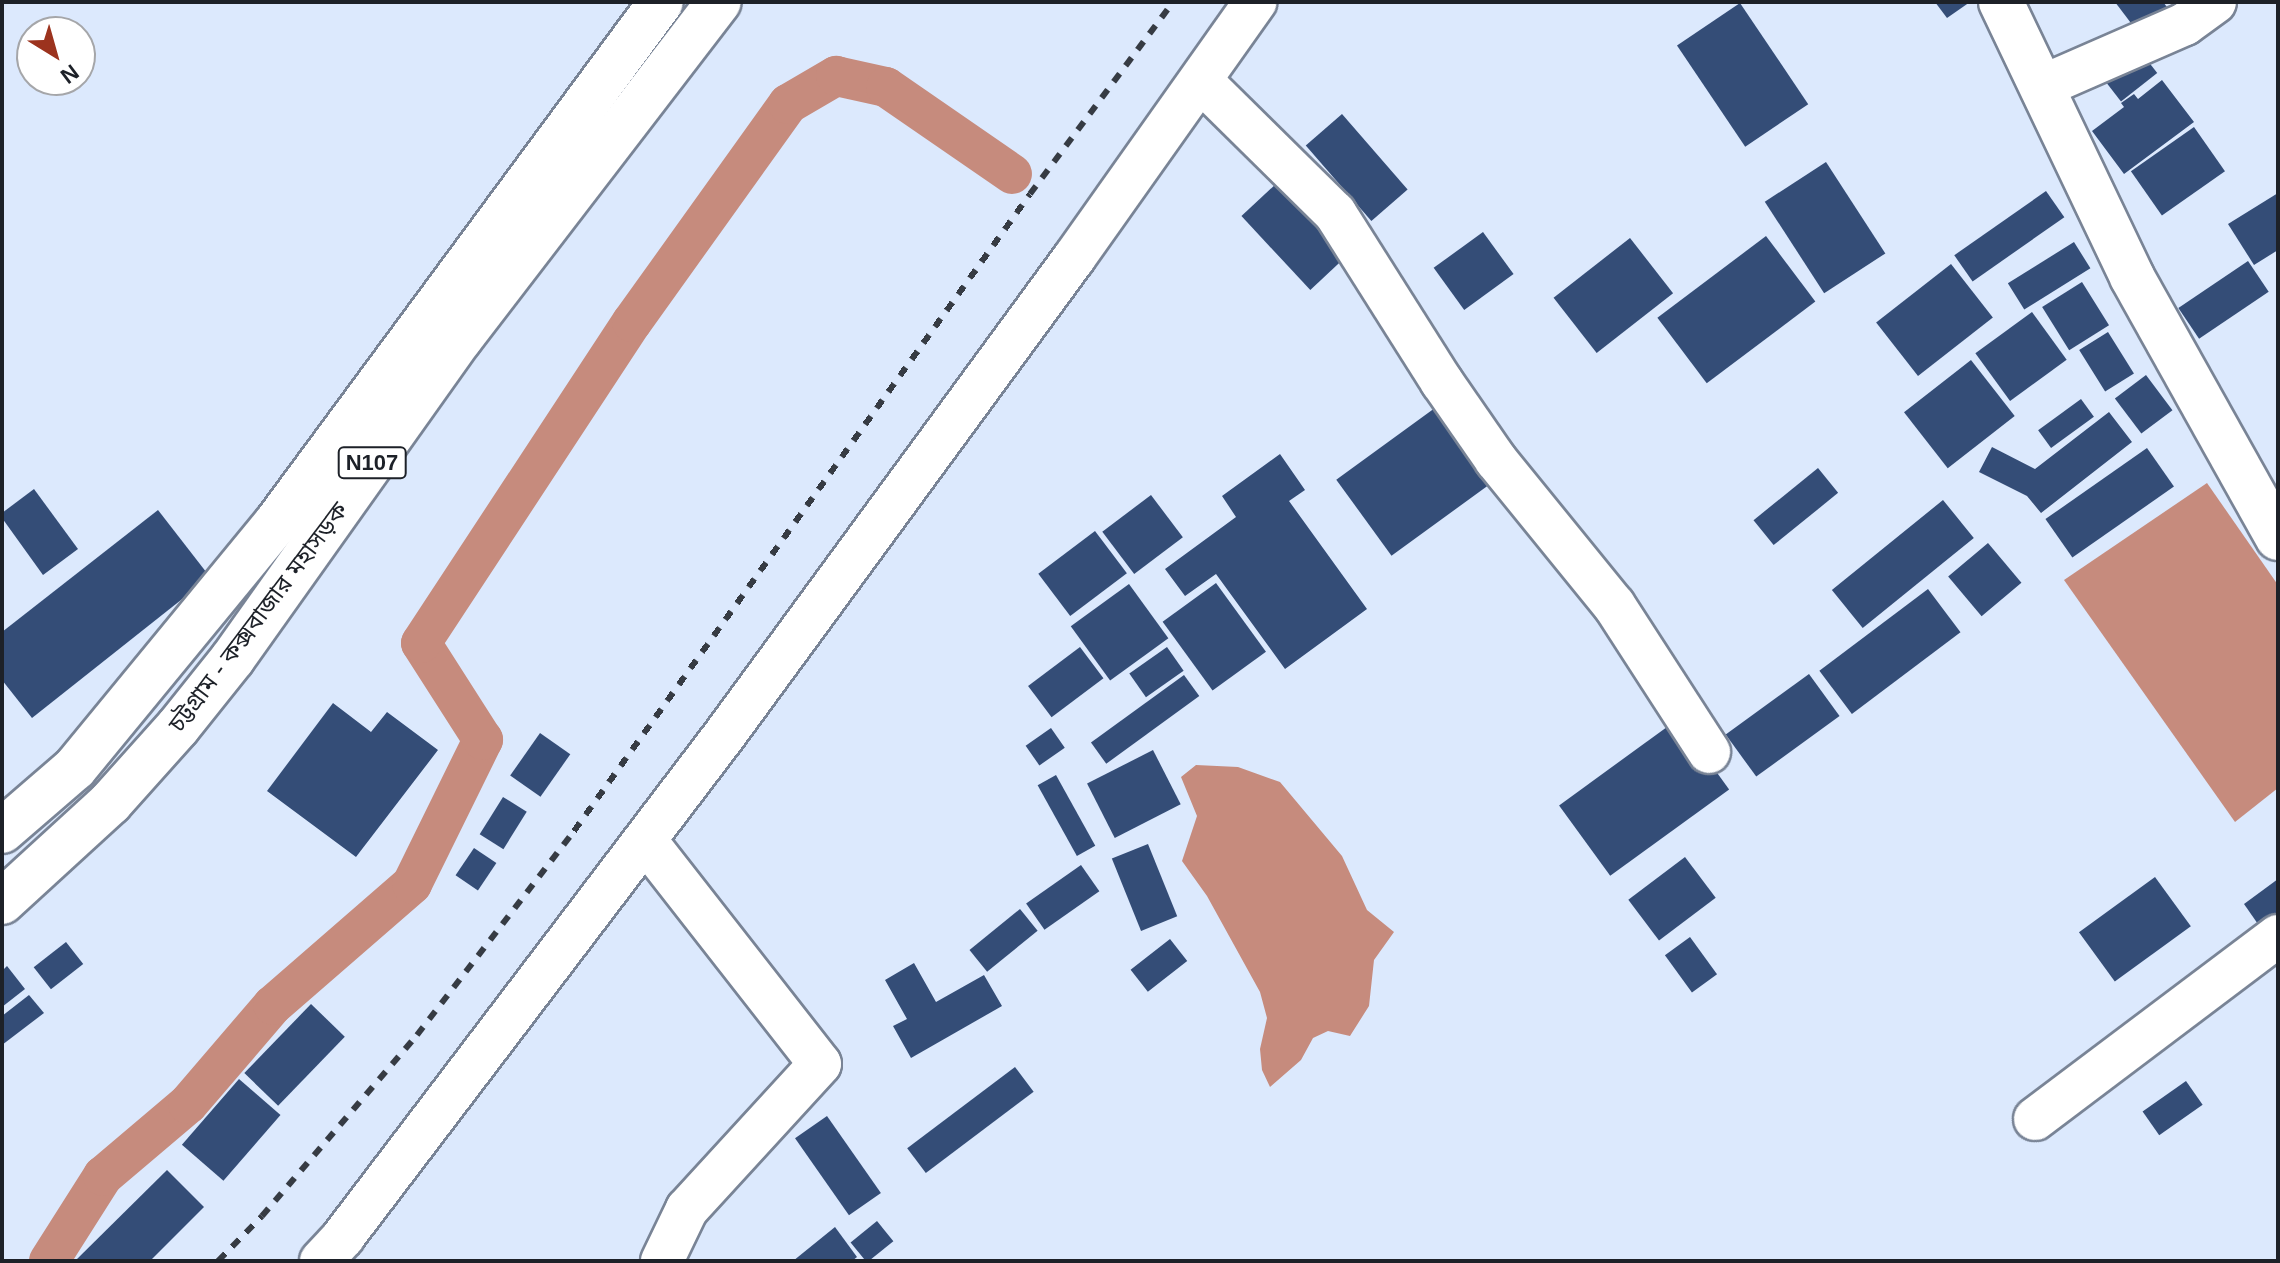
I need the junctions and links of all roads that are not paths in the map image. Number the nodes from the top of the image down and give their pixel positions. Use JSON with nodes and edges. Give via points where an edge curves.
{"nodes":[{"id":1,"x":661,"y":2,"type":"edge"},
{"id":2,"x":719,"y":2,"type":"edge"},
{"id":3,"x":1255,"y":2,"type":"edge"},
{"id":4,"x":2001,"y":2,"type":"edge"},
{"id":5,"x":2215,"y":2,"type":"edge"},
{"id":6,"x":1201,"y":81,"type":"junction"},
{"id":7,"x":2043,"y":86,"type":"junction"},
{"id":8,"x":2278,"y":538,"type":"edge"},
{"id":9,"x":1709,"y":752,"type":"dead end"},
{"id":10,"x":2,"y":831,"type":"edge"},
{"id":11,"x":645,"y":840,"type":"junction"},
{"id":12,"x":2,"y":902,"type":"edge"},
{"id":13,"x":2278,"y":936,"type":"edge"},
{"id":14,"x":2035,"y":1119,"type":"dead end"},
{"id":15,"x":321,"y":1261,"type":"edge"},
{"id":16,"x":662,"y":1261,"type":"edge"}],
"edges":[{"from":1,"to":10,"type":"main road","name":"চট্টগ্রাম - কক্সবাজার মহাসড়ক","number":"N107","via":[[277,522],[75,768]]},
{"from":2,"to":12,"type":"main road","name":"চট্টগ্রাম - কক্সবাজার মহাসড়ক","number":"N107","via":[[460,339],[188,716],[110,803]]},
{"from":3,"to":6,"type":"street"},
{"from":4,"to":7,"type":"main road"},
{"from":5,"to":7,"type":"street","via":[[2185,24]]},
{"from":6,"to":9,"type":"street","via":[[1335,213],[1496,460],[1614,605]]},
{"from":6,"to":11,"type":"street"},
{"from":7,"to":8,"type":"main road","via":[[2132,277]]},
{"from":11,"to":15,"type":"street"},
{"from":11,"to":16,"type":"street","via":[[820,1064],[687,1209]]},
{"from":13,"to":14,"type":"street"}]}
